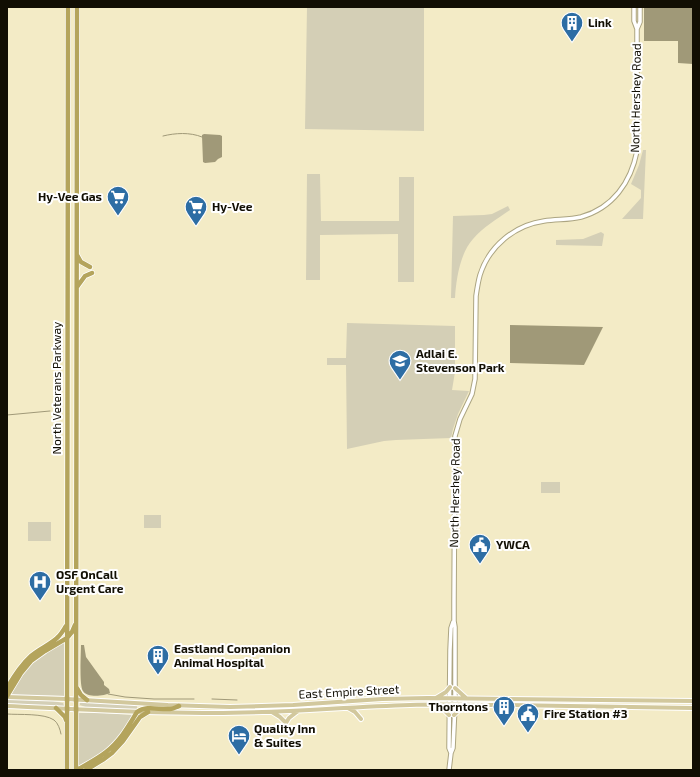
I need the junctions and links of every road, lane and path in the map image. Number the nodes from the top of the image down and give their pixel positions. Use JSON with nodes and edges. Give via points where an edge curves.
{"nodes":[{"id":1,"x":68,"y":7,"type":"edge"},
{"id":2,"x":77,"y":7,"type":"edge"},
{"id":3,"x":634,"y":7,"type":"edge"},
{"id":4,"x":640,"y":7,"type":"edge"},
{"id":5,"x":637,"y":30,"type":"junction"},
{"id":6,"x":77,"y":254,"type":"junction"},
{"id":7,"x":90,"y":267,"type":"dead end"},
{"id":8,"x":92,"y":273,"type":"dead end"},
{"id":9,"x":76,"y":287,"type":"junction"},
{"id":10,"x":454,"y":621,"type":"junction"},
{"id":11,"x":67,"y":624,"type":"junction"},
{"id":12,"x":76,"y":624,"type":"junction"},
{"id":13,"x":67,"y":638,"type":"junction"},
{"id":14,"x":76,"y":686,"type":"junction"},
{"id":15,"x":450,"y":686,"type":"junction"},
{"id":16,"x":7,"y":688,"type":"edge"},
{"id":17,"x":455,"y":688,"type":"junction"},
{"id":18,"x":7,"y":696,"type":"edge"},
{"id":19,"x":436,"y":698,"type":"junction"},
{"id":20,"x":450,"y":698,"type":"junction"},
{"id":21,"x":455,"y":698,"type":"junction"},
{"id":22,"x":466,"y":698,"type":"junction"},
{"id":23,"x":67,"y":699,"type":"junction"},
{"id":24,"x":76,"y":700,"type":"junction"},
{"id":25,"x":87,"y":700,"type":"junction"},
{"id":26,"x":693,"y":702,"type":"edge"},
{"id":27,"x":435,"y":705,"type":"junction"},
{"id":28,"x":450,"y":705,"type":"junction"},
{"id":29,"x":455,"y":705,"type":"junction"},
{"id":30,"x":464,"y":705,"type":"junction"},
{"id":31,"x":7,"y":706,"type":"edge"},
{"id":32,"x":179,"y":706,"type":"junction"},
{"id":33,"x":56,"y":708,"type":"junction"},
{"id":34,"x":67,"y":708,"type":"junction"},
{"id":35,"x":348,"y":708,"type":"junction"},
{"id":36,"x":693,"y":708,"type":"edge"},
{"id":37,"x":76,"y":709,"type":"junction"},
{"id":38,"x":298,"y":711,"type":"junction"},
{"id":39,"x":137,"y":712,"type":"junction"},
{"id":40,"x":148,"y":712,"type":"junction"},
{"id":41,"x":272,"y":712,"type":"junction"},
{"id":42,"x":449,"y":715,"type":"junction"},
{"id":43,"x":454,"y":715,"type":"junction"},
{"id":44,"x":361,"y":719,"type":"dead end"},
{"id":45,"x":67,"y":723,"type":"junction"},
{"id":46,"x":451,"y":753,"type":"junction"},
{"id":47,"x":66,"y":770,"type":"edge"},
{"id":48,"x":76,"y":770,"type":"edge"},
{"id":49,"x":86,"y":770,"type":"edge"},
{"id":50,"x":449,"y":770,"type":"edge"}],
"edges":[{"from":1,"to":11,"type":"highway","name":"North Veterans Parkway"},
{"from":2,"to":6,"type":"highway","name":"North Veterans Parkway"},
{"from":3,"to":5,"type":"main road","name":"North Hershey Road"},
{"from":4,"to":5,"type":"main road","name":"North Hershey Road"},
{"from":5,"to":10,"type":"main road","name":"North Hershey Road","via":[[637,151],[635,163],[625,184],[609,202],[591,213],[573,219],[534,223],[515,231],[489,255],[480,275],[476,296],[476,379],[455,436]]},
{"from":6,"to":7,"type":"highway","via":[[81,262]]},
{"from":6,"to":9,"type":"highway","name":"North Veterans Parkway"},
{"from":8,"to":9,"type":"highway","via":[[83,278]]},
{"from":9,"to":12,"type":"highway","name":"North Veterans Parkway"},
{"from":10,"to":15,"type":"main road","name":"North Hershey Road","via":[[450,642]]},
{"from":10,"to":17,"type":"main road","name":"North Hershey Road"},
{"from":11,"to":13,"type":"highway","name":"North Veterans Parkway"},
{"from":11,"to":16,"type":"highway","via":[[59,637],[24,662]]},
{"from":12,"to":13,"type":"highway"},
{"from":12,"to":14,"type":"highway","name":"North Veterans Parkway"},
{"from":13,"to":18,"type":"highway","via":[[31,661]]},
{"from":13,"to":23,"type":"highway","name":"North Veterans Parkway"},
{"from":14,"to":24,"type":"highway","name":"North Veterans Parkway"},
{"from":14,"to":25,"type":"highway"},
{"from":15,"to":19,"type":"main road"},
{"from":15,"to":20,"type":"main road","name":"North Hershey Road"},
{"from":17,"to":21,"type":"main road","name":"North Hershey Road"},
{"from":17,"to":22,"type":"main road"},
{"from":18,"to":23,"type":"main road","name":"East Empire Street"},
{"from":19,"to":20,"type":"main road","name":"East Empire Street"},
{"from":19,"to":32,"type":"main road","name":"East Empire Street","via":[[230,707]]},
{"from":20,"to":21,"type":"main road","name":"East Empire Street"},
{"from":20,"to":28,"type":"main road","name":"North Hershey Road"},
{"from":21,"to":22,"type":"main road","name":"East Empire Street"},
{"from":21,"to":29,"type":"main road","name":"North Hershey Road"},
{"from":22,"to":26,"type":"main road","name":"East Empire Street"},
{"from":23,"to":24,"type":"main road","name":"East Empire Street"},
{"from":23,"to":34,"type":"highway","name":"North Veterans Parkway"},
{"from":24,"to":25,"type":"main road","name":"East Empire Street"},
{"from":24,"to":37,"type":"highway","name":"North Veterans Parkway"},
{"from":25,"to":32,"type":"main road","name":"East Empire Street"},
{"from":27,"to":28,"type":"main road","name":"East Empire Street"},
{"from":27,"to":35,"type":"main road","name":"East Empire Street"},
{"from":27,"to":42,"type":"main road"},
{"from":28,"to":29,"type":"main road","name":"East Empire Street"},
{"from":28,"to":42,"type":"main road","name":"North Hershey Road"},
{"from":29,"to":30,"type":"main road","name":"East Empire Street"},
{"from":29,"to":43,"type":"main road","name":"North Hershey Road"},
{"from":30,"to":36,"type":"main road","name":"East Empire Street"},
{"from":30,"to":43,"type":"main road"},
{"from":31,"to":33,"type":"main road","name":"East Empire Street"},
{"from":32,"to":39,"type":"highway","via":[[171,709],[144,708]]},
{"from":33,"to":34,"type":"main road","name":"East Empire Street"},
{"from":33,"to":45,"type":"highway"},
{"from":34,"to":37,"type":"main road","name":"East Empire Street"},
{"from":34,"to":45,"type":"highway","name":"North Veterans Parkway"},
{"from":35,"to":38,"type":"main road","name":"East Empire Street"},
{"from":35,"to":44,"type":"main road"},
{"from":37,"to":39,"type":"main road","name":"East Empire Street"},
{"from":37,"to":48,"type":"highway","name":"North Veterans Parkway"},
{"from":38,"to":41,"type":"main road","name":"East Empire Street"},
{"from":38,"to":41,"type":"main road","via":[[286,723]]},
{"from":39,"to":40,"type":"main road","name":"East Empire Street"},
{"from":39,"to":48,"type":"highway","via":[[112,748]]},
{"from":40,"to":41,"type":"main road","name":"East Empire Street"},
{"from":40,"to":49,"type":"highway","via":[[140,716],[115,750]]},
{"from":42,"to":46,"type":"main road","name":"North Hershey Road"},
{"from":43,"to":46,"type":"main road","name":"North Hershey Road"},
{"from":45,"to":47,"type":"highway","name":"North Veterans Parkway"},
{"from":46,"to":50,"type":"main road","name":"North Hershey Road"}]}
